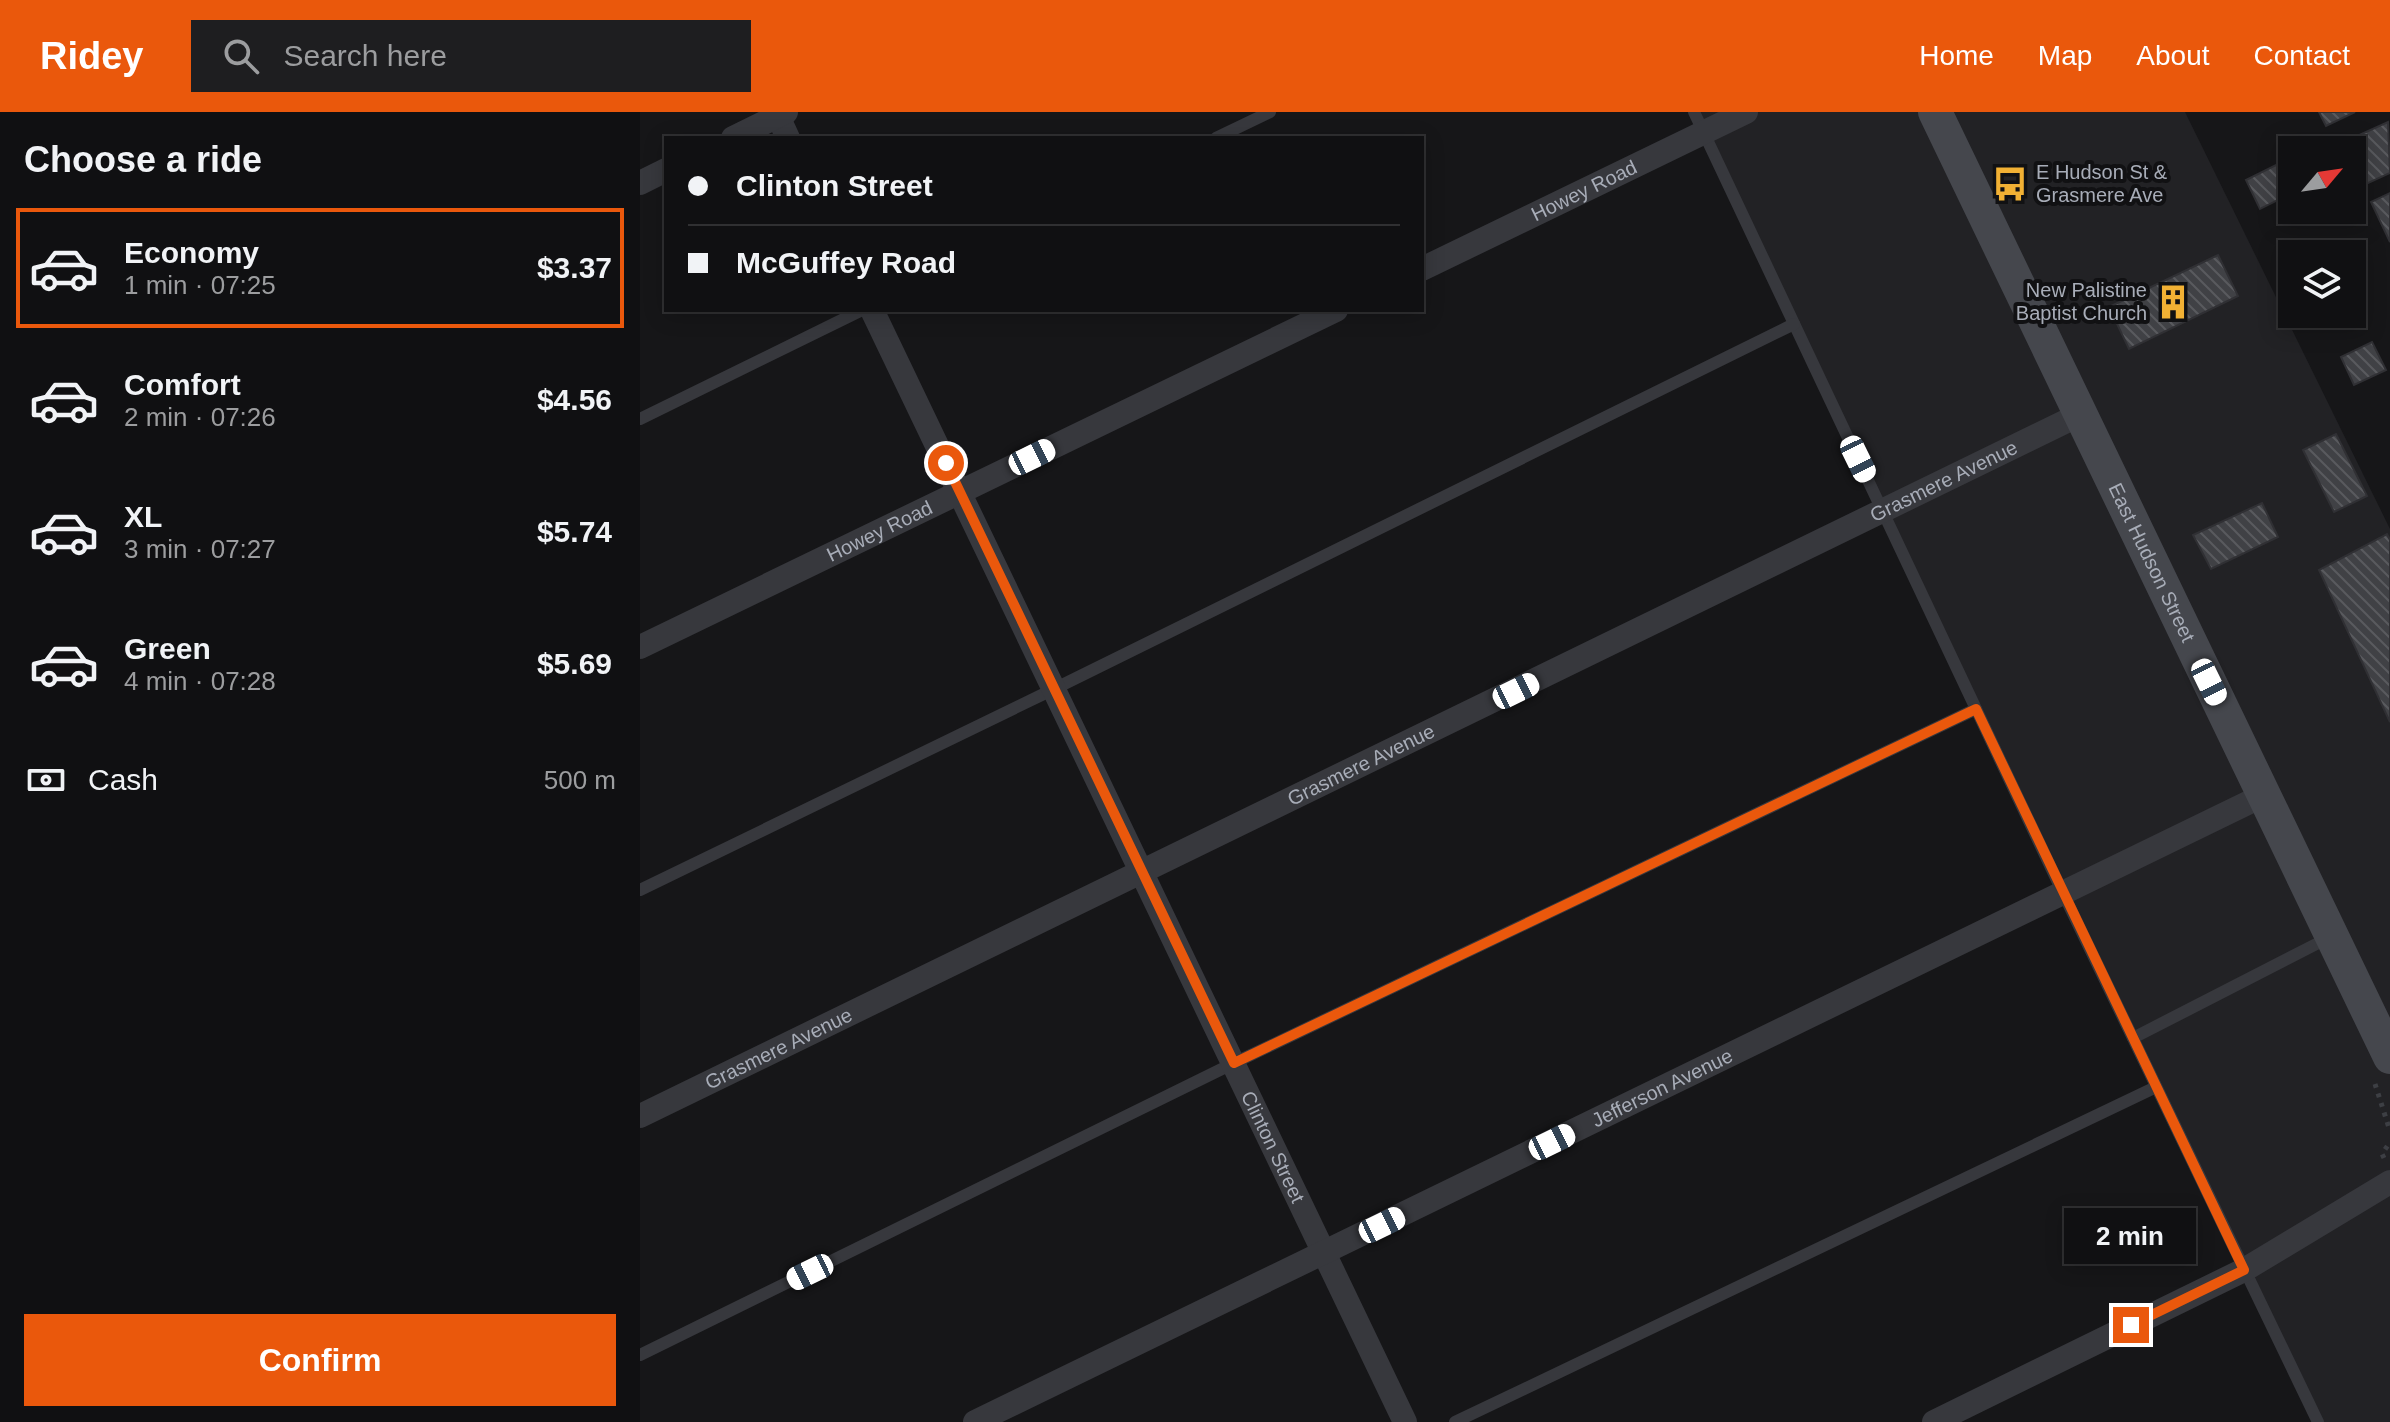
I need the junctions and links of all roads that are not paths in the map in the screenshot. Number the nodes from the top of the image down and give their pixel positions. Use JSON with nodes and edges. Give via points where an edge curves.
{"nodes":[{"id":1,"x":1270,"y":112,"type":"edge"},
{"id":2,"x":1746,"y":112,"type":"edge"},
{"id":3,"x":1935,"y":112,"type":"edge"},
{"id":4,"x":782,"y":120,"type":"edge"},
{"id":5,"x":1699,"y":122,"type":"edge"},
{"id":6,"x":738,"y":136,"type":"edge"},
{"id":7,"x":1220,"y":136,"type":"edge"},
{"id":8,"x":664,"y":171,"type":"edge"},
{"id":9,"x":640,"y":183,"type":"edge"},
{"id":10,"x":1424,"y":268,"type":"edge"},
{"id":11,"x":858,"y":312,"type":"edge"},
{"id":12,"x":873,"y":312,"type":"edge"},
{"id":13,"x":1332,"y":312,"type":"edge"},
{"id":14,"x":1794,"y":324,"type":"junction"},
{"id":15,"x":2081,"y":414,"type":"junction"},
{"id":16,"x":640,"y":419,"type":"edge"},
{"id":17,"x":960,"y":492,"type":"junction"},
{"id":18,"x":1883,"y":512,"type":"junction"},
{"id":19,"x":640,"y":647,"type":"edge"},
{"id":20,"x":1054,"y":689,"type":"junction"},
{"id":21,"x":1976,"y":709,"type":"junction"},
{"id":22,"x":2264,"y":795,"type":"junction"},
{"id":23,"x":1142,"y":873,"type":"junction"},
{"id":24,"x":640,"y":890,"type":"edge"},
{"id":25,"x":2063,"y":893,"type":"junction"},
{"id":26,"x":2332,"y":936,"type":"junction"},
{"id":27,"x":2133,"y":1038,"type":"junction"},
{"id":28,"x":2390,"y":1057,"type":"edge"},
{"id":29,"x":1234,"y":1063,"type":"junction"},
{"id":30,"x":2156,"y":1087,"type":"junction"},
{"id":31,"x":640,"y":1116,"type":"edge"},
{"id":32,"x":2390,"y":1182,"type":"edge"},
{"id":33,"x":1325,"y":1253,"type":"junction"},
{"id":34,"x":2244,"y":1270,"type":"junction"},
{"id":35,"x":640,"y":1355,"type":"edge"},
{"id":36,"x":975,"y":1422,"type":"edge"},
{"id":37,"x":1405,"y":1422,"type":"edge"},
{"id":38,"x":1455,"y":1422,"type":"edge"},
{"id":39,"x":1934,"y":1422,"type":"edge"},
{"id":40,"x":2318,"y":1422,"type":"edge"}],
"edges":[{"from":1,"to":7,"type":"lane"},
{"from":2,"to":5,"type":"street","name":"Howey Road"},
{"from":3,"to":15,"type":"main road","name":"East Hudson Street"},
{"from":4,"to":6,"type":"street"},
{"from":5,"to":10,"type":"street","name":"Howey Road"},
{"from":5,"to":14,"type":"lane"},
{"from":8,"to":9,"type":"street"},
{"from":11,"to":16,"type":"lane"},
{"from":12,"to":17,"type":"street","name":"Clinton Street"},
{"from":13,"to":17,"type":"street","name":"Howey Road"},
{"from":14,"to":18,"type":"lane"},
{"from":14,"to":20,"type":"lane"},
{"from":15,"to":18,"type":"street","name":"Grasmere Avenue"},
{"from":15,"to":22,"type":"main road","name":"East Hudson Street"},
{"from":17,"to":19,"type":"street","name":"Howey Road"},
{"from":17,"to":20,"type":"street","name":"Clinton Street"},
{"from":18,"to":21,"type":"lane"},
{"from":18,"to":23,"type":"street","name":"Grasmere Avenue"},
{"from":20,"to":23,"type":"street","name":"Clinton Street"},
{"from":20,"to":24,"type":"lane"},
{"from":21,"to":25,"type":"lane"},
{"from":21,"to":29,"type":"lane"},
{"from":22,"to":25,"type":"street","name":"Jefferson Avenue"},
{"from":22,"to":26,"type":"main road","name":"East Hudson Street"},
{"from":23,"to":29,"type":"street","name":"Clinton Street"},
{"from":23,"to":31,"type":"street","name":"Grasmere Avenue"},
{"from":25,"to":27,"type":"lane"},
{"from":25,"to":33,"type":"street","name":"Jefferson Avenue"},
{"from":26,"to":27,"type":"lane"},
{"from":26,"to":28,"type":"main road","name":"East Hudson Street"},
{"from":27,"to":30,"type":"lane"},
{"from":29,"to":33,"type":"street","name":"Clinton Street"},
{"from":29,"to":35,"type":"lane"},
{"from":30,"to":34,"type":"lane"},
{"from":30,"to":38,"type":"lane"},
{"from":32,"to":34,"type":"street"},
{"from":33,"to":36,"type":"street","name":"Jefferson Avenue"},
{"from":33,"to":37,"type":"street","name":"Clinton Street"},
{"from":34,"to":39,"type":"street"},
{"from":34,"to":40,"type":"lane"}]}
